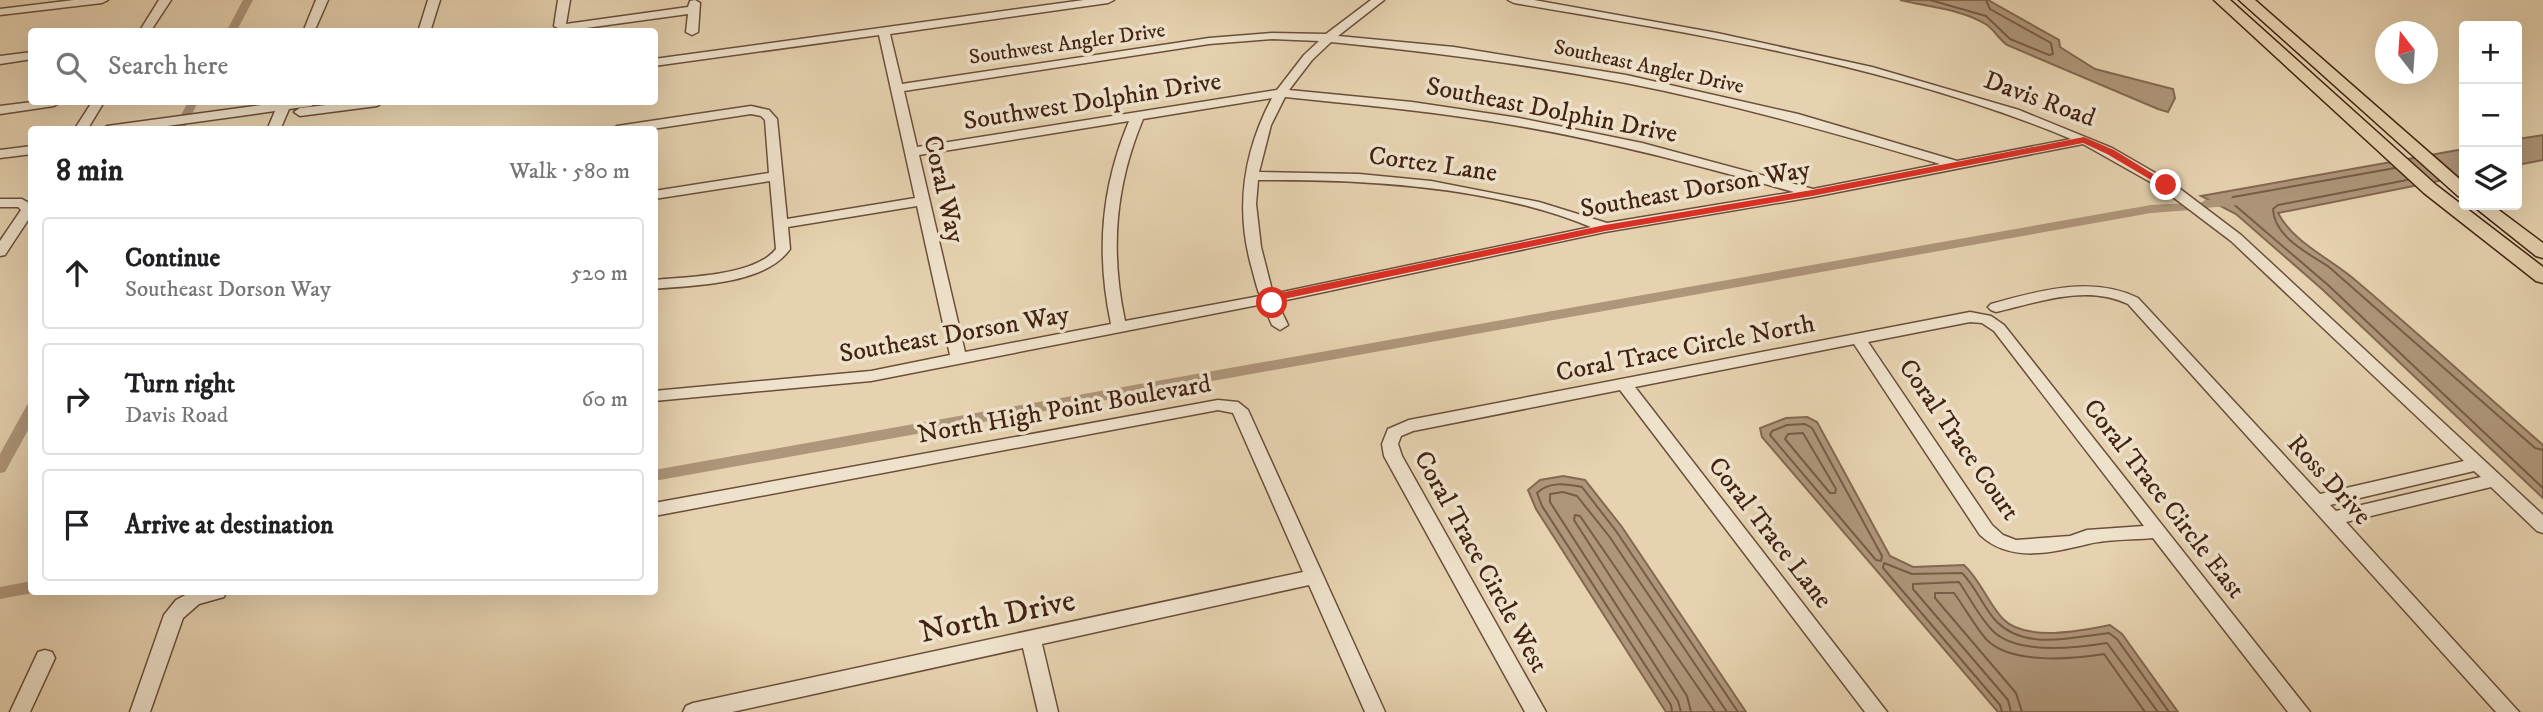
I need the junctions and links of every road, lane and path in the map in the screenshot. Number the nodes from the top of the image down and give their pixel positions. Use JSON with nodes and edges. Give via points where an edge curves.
{"nodes":[{"id":1,"x":102,"y":0,"type":"edge"},
{"id":2,"x":164,"y":0,"type":"edge"},
{"id":3,"x":322,"y":0,"type":"edge"},
{"id":4,"x":434,"y":0,"type":"edge"},
{"id":5,"x":564,"y":0,"type":"edge"},
{"id":6,"x":1108,"y":0,"type":"edge"},
{"id":7,"x":1378,"y":0,"type":"edge"},
{"id":8,"x":1514,"y":0,"type":"edge"},
{"id":9,"x":2221,"y":0,"type":"edge"},
{"id":10,"x":2246,"y":0,"type":"edge"},
{"id":11,"x":1054,"y":2,"type":"edge"},
{"id":12,"x":1074,"y":2,"type":"edge"},
{"id":13,"x":693,"y":5,"type":"edge"},
{"id":14,"x":0,"y":12,"type":"edge"},
{"id":15,"x":146,"y":28,"type":"edge"},
{"id":16,"x":310,"y":28,"type":"edge"},
{"id":17,"x":425,"y":28,"type":"edge"},
{"id":18,"x":884,"y":31,"type":"junction"},
{"id":19,"x":692,"y":32,"type":"dead end"},
{"id":20,"x":1327,"y":38,"type":"junction"},
{"id":21,"x":658,"y":54,"type":"edge"},
{"id":22,"x":28,"y":56,"type":"edge"},
{"id":23,"x":0,"y":60,"type":"edge"},
{"id":24,"x":658,"y":62,"type":"edge"},
{"id":25,"x":2294,"y":66,"type":"junction"},
{"id":26,"x":2343,"y":85,"type":"junction"},
{"id":27,"x":897,"y":88,"type":"junction"},
{"id":28,"x":1279,"y":93,"type":"junction"},
{"id":29,"x":34,"y":105,"type":"edge"},
{"id":30,"x":96,"y":105,"type":"edge"},
{"id":31,"x":300,"y":105,"type":"edge"},
{"id":32,"x":341,"y":105,"type":"edge"},
{"id":33,"x":0,"y":110,"type":"edge"},
{"id":34,"x":281,"y":110,"type":"junction"},
{"id":35,"x":1136,"y":117,"type":"junction"},
{"id":36,"x":208,"y":120,"type":"junction"},
{"id":37,"x":83,"y":126,"type":"edge"},
{"id":38,"x":135,"y":126,"type":"edge"},
{"id":39,"x":189,"y":126,"type":"edge"},
{"id":40,"x":275,"y":126,"type":"edge"},
{"id":41,"x":643,"y":126,"type":"edge"},
{"id":42,"x":2084,"y":140,"type":"junction"},
{"id":43,"x":28,"y":141,"type":"edge"},
{"id":44,"x":0,"y":145,"type":"edge"},
{"id":45,"x":28,"y":150,"type":"edge"},
{"id":46,"x":912,"y":152,"type":"junction"},
{"id":47,"x":0,"y":154,"type":"edge"},
{"id":48,"x":1957,"y":165,"type":"junction"},
{"id":49,"x":776,"y":176,"type":"junction"},
{"id":50,"x":1250,"y":176,"type":"junction"},
{"id":51,"x":2459,"y":187,"type":"edge"},
{"id":52,"x":1812,"y":193,"type":"junction"},
{"id":53,"x":658,"y":194,"type":"edge"},
{"id":54,"x":923,"y":201,"type":"junction"},
{"id":55,"x":0,"y":203,"type":"edge"},
{"id":56,"x":2488,"y":210,"type":"edge"},
{"id":57,"x":780,"y":224,"type":"junction"},
{"id":58,"x":1605,"y":228,"type":"junction"},
{"id":59,"x":0,"y":252,"type":"edge"},
{"id":60,"x":2543,"y":252,"type":"edge"},
{"id":61,"x":2543,"y":277,"type":"edge"},
{"id":62,"x":658,"y":284,"type":"edge"},
{"id":63,"x":2106,"y":289,"type":"joint"},
{"id":64,"x":1267,"y":299,"type":"junction"},
{"id":65,"x":1991,"y":313,"type":"junction"},
{"id":66,"x":1280,"y":326,"type":"dead end"},
{"id":67,"x":1119,"y":328,"type":"junction"},
{"id":68,"x":1858,"y":338,"type":"junction"},
{"id":69,"x":959,"y":359,"type":"junction"},
{"id":70,"x":1624,"y":384,"type":"junction"},
{"id":71,"x":658,"y":396,"type":"edge"},
{"id":72,"x":1394,"y":433,"type":"joint"},
{"id":73,"x":2478,"y":464,"type":"junction"},
{"id":74,"x":2495,"y":480,"type":"junction"},
{"id":75,"x":2315,"y":502,"type":"junction"},
{"id":76,"x":658,"y":509,"type":"edge"},
{"id":77,"x":2331,"y":520,"type":"junction"},
{"id":78,"x":2543,"y":526,"type":"edge"},
{"id":79,"x":2158,"y":531,"type":"junction"},
{"id":80,"x":1315,"y":577,"type":"junction"},
{"id":81,"x":204,"y":595,"type":"edge"},
{"id":82,"x":1031,"y":638,"type":"junction"},
{"id":83,"x":45,"y":657,"type":"dead end"},
{"id":84,"x":722,"y":709,"type":"edge"},
{"id":85,"x":20,"y":712,"type":"edge"},
{"id":86,"x":140,"y":712,"type":"edge"},
{"id":87,"x":692,"y":712,"type":"edge"},
{"id":88,"x":1048,"y":712,"type":"edge"},
{"id":89,"x":1375,"y":712,"type":"edge"},
{"id":90,"x":1536,"y":712,"type":"edge"},
{"id":91,"x":1877,"y":712,"type":"edge"},
{"id":92,"x":2300,"y":712,"type":"edge"},
{"id":93,"x":2510,"y":712,"type":"edge"}],
"edges":[{"from":1,"to":14,"type":"street"},
{"from":2,"to":15,"type":"street"},
{"from":3,"to":16,"type":"street"},
{"from":4,"to":17,"type":"street"},
{"from":5,"to":13,"type":"street","via":[[560,26],[564,28]]},
{"from":6,"to":12,"type":"street"},
{"from":7,"to":20,"type":"street"},
{"from":8,"to":42,"type":"street","name":"Davis Road","via":[[1685,28],[1831,61],[2004,108]]},
{"from":9,"to":25,"type":"main road"},
{"from":10,"to":26,"type":"main road"},
{"from":11,"to":12,"type":"street"},
{"from":11,"to":18,"type":"street"},
{"from":11,"to":21,"type":"street"},
{"from":13,"to":19,"type":"street"},
{"from":18,"to":24,"type":"street"},
{"from":18,"to":27,"type":"street","name":"Coral Way"},
{"from":20,"to":27,"type":"street","name":"Southwest Angler Drive","via":[[1236,38]]},
{"from":20,"to":28,"type":"street"},
{"from":20,"to":48,"type":"street","name":"Southeast Angler Drive","via":[[1467,52],[1626,79],[1794,117]]},
{"from":22,"to":23,"type":"street"},
{"from":25,"to":26,"type":"main road"},
{"from":25,"to":61,"type":"main road","via":[[2430,189]]},
{"from":26,"to":51,"type":"main road"},
{"from":27,"to":46,"type":"street","name":"Coral Way"},
{"from":28,"to":35,"type":"street","name":"Southwest Dolphin Drive"},
{"from":28,"to":50,"type":"street","via":[[1261,132]]},
{"from":28,"to":52,"type":"street","name":"Southeast Dolphin Drive","via":[[1518,122],[1642,147]]},
{"from":29,"to":33,"type":"street"},
{"from":30,"to":37,"type":"street"},
{"from":31,"to":34,"type":"street"},
{"from":32,"to":34,"type":"street"},
{"from":34,"to":36,"type":"street"},
{"from":34,"to":40,"type":"street"},
{"from":35,"to":46,"type":"street","name":"Southwest Dolphin Drive"},
{"from":35,"to":67,"type":"street","via":[[1118,164],[1108,216],[1108,274]]},
{"from":36,"to":38,"type":"street"},
{"from":36,"to":39,"type":"street"},
{"from":41,"to":49,"type":"street","via":[[758,111],[771,119]]},
{"from":42,"to":48,"type":"street","name":"Southeast Dorson Way"},
{"from":42,"to":73,"type":"street","name":"Davis Road","via":[[2166,185],[2241,242]]},
{"from":43,"to":44,"type":"street"},
{"from":45,"to":47,"type":"street"},
{"from":46,"to":54,"type":"street","name":"Coral Way"},
{"from":48,"to":52,"type":"street","name":"Southeast Dorson Way"},
{"from":49,"to":53,"type":"street"},
{"from":49,"to":57,"type":"street"},
{"from":50,"to":58,"type":"street","name":"Cortez Lane","via":[[1338,176],[1451,187],[1526,203]]},
{"from":50,"to":64,"type":"street","via":[[1252,244]]},
{"from":52,"to":58,"type":"street","name":"Southeast Dorson Way"},
{"from":54,"to":57,"type":"street"},
{"from":54,"to":69,"type":"street","name":"Coral Way"},
{"from":55,"to":59,"type":"street","via":[[22,203],[28,209]]},
{"from":56,"to":60,"type":"main road"},
{"from":57,"to":62,"type":"street","via":[[783,249],[769,264]]},
{"from":58,"to":64,"type":"street","name":"Southeast Dorson Way"},
{"from":63,"to":65,"type":"street","name":"Coral Trace Circle North","via":[[2088,289]]},
{"from":63,"to":75,"type":"street","name":"Ross Drive","via":[[2133,302]]},
{"from":64,"to":66,"type":"street"},
{"from":64,"to":67,"type":"street","name":"Southeast Dorson Way"},
{"from":65,"to":68,"type":"street","name":"Coral Trace Circle North"},
{"from":65,"to":79,"type":"street","name":"Coral Trace Circle East"},
{"from":67,"to":69,"type":"street","name":"Southeast Dorson Way"},
{"from":68,"to":70,"type":"street","name":"Coral Trace Circle North"},
{"from":68,"to":79,"type":"street","name":"Coral Trace Court","via":[[1997,540],[2015,547]]},
{"from":69,"to":71,"type":"street","name":"Southeast Dorson Way","via":[[861,377]]},
{"from":70,"to":72,"type":"street","name":"Coral Trace Circle North","via":[[1409,426]]},
{"from":70,"to":91,"type":"street","name":"Coral Trace Lane"},
{"from":72,"to":90,"type":"street","name":"Coral Trace Circle West","via":[[1390,444],[1393,456]]},
{"from":73,"to":74,"type":"street","name":"Davis Road"},
{"from":73,"to":75,"type":"street"},
{"from":74,"to":77,"type":"street"},
{"from":74,"to":78,"type":"street","name":"Davis Road"},
{"from":75,"to":77,"type":"street","name":"Ross Drive"},
{"from":76,"to":80,"type":"street","name":"North High Point Boulevard","via":[[1232,406],[1240,410]]},
{"from":77,"to":93,"type":"street","name":"Ross Drive"},
{"from":79,"to":92,"type":"street","name":"Coral Trace Circle East"},
{"from":80,"to":82,"type":"street","name":"North Drive"},
{"from":80,"to":89,"type":"street","name":"North High Point Boulevard"},
{"from":81,"to":86,"type":"street","via":[[192,598],[174,615]]},
{"from":82,"to":84,"type":"street","name":"North Drive"},
{"from":82,"to":88,"type":"street"},
{"from":83,"to":85,"type":"street"},
{"from":84,"to":87,"type":"street","name":"North Drive"}]}
